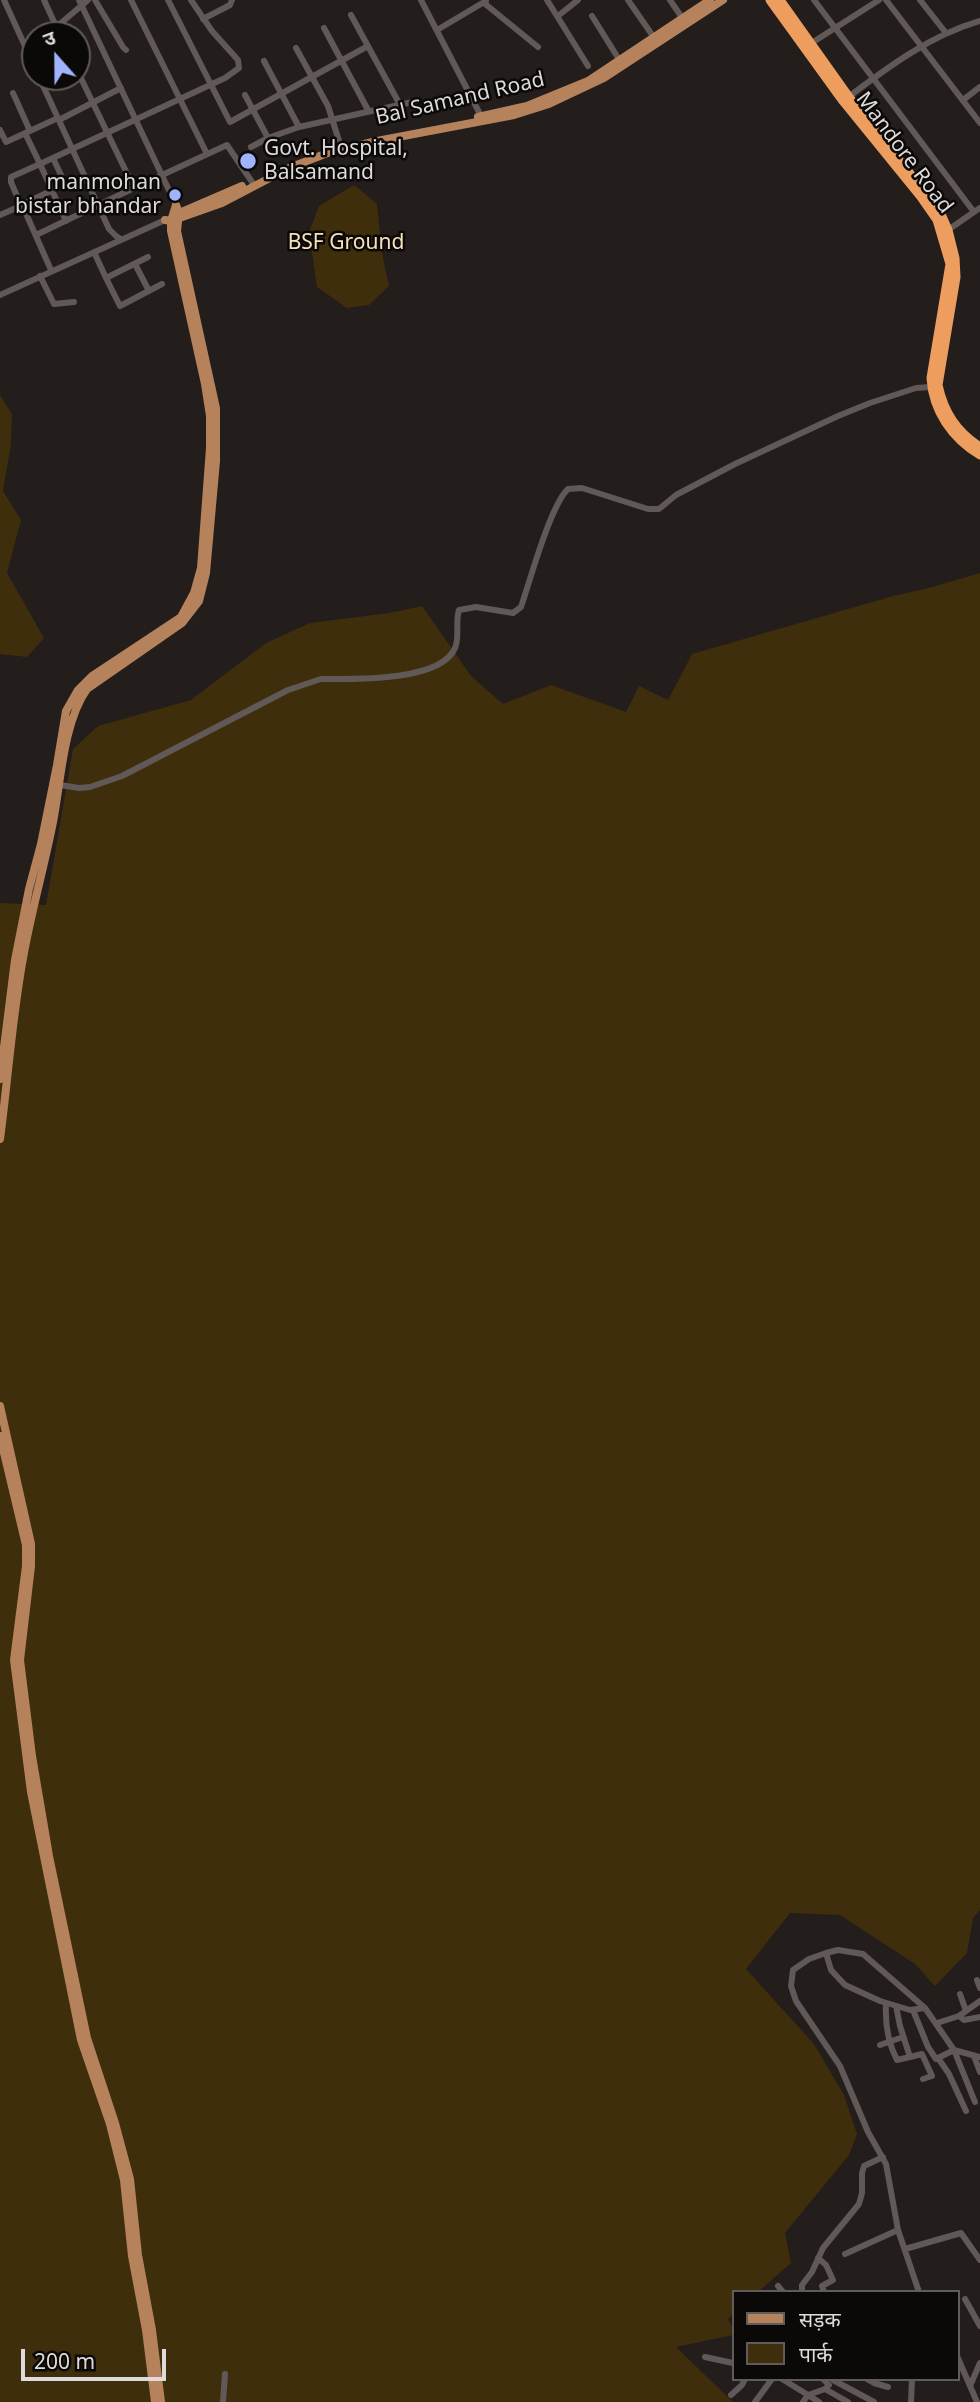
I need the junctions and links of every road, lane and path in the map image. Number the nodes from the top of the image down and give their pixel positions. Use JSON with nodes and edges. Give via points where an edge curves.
{"nodes":[{"id":1,"x":4,"y":0,"type":"edge"},
{"id":2,"x":44,"y":0,"type":"edge"},
{"id":3,"x":88,"y":0,"type":"edge"},
{"id":4,"x":95,"y":0,"type":"edge"},
{"id":5,"x":131,"y":0,"type":"edge"},
{"id":6,"x":169,"y":0,"type":"edge"},
{"id":7,"x":191,"y":0,"type":"edge"},
{"id":8,"x":232,"y":0,"type":"edge"},
{"id":9,"x":421,"y":0,"type":"edge"},
{"id":10,"x":547,"y":0,"type":"edge"},
{"id":11,"x":578,"y":0,"type":"edge"},
{"id":12,"x":628,"y":0,"type":"edge"},
{"id":13,"x":670,"y":0,"type":"edge"},
{"id":14,"x":710,"y":0,"type":"edge"},
{"id":15,"x":723,"y":0,"type":"edge"},
{"id":16,"x":770,"y":0,"type":"edge"},
{"id":17,"x":780,"y":0,"type":"edge"},
{"id":18,"x":814,"y":0,"type":"edge"},
{"id":19,"x":879,"y":0,"type":"edge"},
{"id":20,"x":886,"y":0,"type":"edge"},
{"id":21,"x":920,"y":0,"type":"edge"},
{"id":22,"x":485,"y":1,"type":"edge"},
{"id":23,"x":80,"y":3,"type":"edge"},
{"id":24,"x":351,"y":15,"type":"dead end"},
{"id":25,"x":558,"y":16,"type":"junction"},
{"id":26,"x":592,"y":16,"type":"dead end"},
{"id":27,"x":203,"y":19,"type":"junction"},
{"id":28,"x":682,"y":19,"type":"junction"},
{"id":29,"x":53,"y":21,"type":"edge"},
{"id":30,"x":62,"y":21,"type":"edge"},
{"id":31,"x":980,"y":21,"type":"edge"},
{"id":32,"x":834,"y":27,"type":"junction"},
{"id":33,"x":324,"y":28,"type":"dead end"},
{"id":34,"x":437,"y":30,"type":"junction"},
{"id":35,"x":946,"y":33,"type":"junction"},
{"id":36,"x":21,"y":38,"type":"edge"},
{"id":37,"x":656,"y":40,"type":"junction"},
{"id":38,"x":368,"y":46,"type":"junction"},
{"id":39,"x":807,"y":46,"type":"junction"},
{"id":40,"x":922,"y":46,"type":"junction"},
{"id":41,"x":538,"y":47,"type":"dead end"},
{"id":42,"x":296,"y":48,"type":"dead end"},
{"id":43,"x":126,"y":50,"type":"dead end"},
{"id":44,"x":341,"y":59,"type":"junction"},
{"id":45,"x":264,"y":61,"type":"dead end"},
{"id":46,"x":620,"y":61,"type":"junction"},
{"id":47,"x":588,"y":66,"type":"dead end"},
{"id":48,"x":312,"y":76,"type":"junction"},
{"id":49,"x":872,"y":79,"type":"junction"},
{"id":50,"x":211,"y":84,"type":"junction"},
{"id":51,"x":980,"y":87,"type":"edge"},
{"id":52,"x":121,"y":88,"type":"junction"},
{"id":53,"x":46,"y":91,"type":"edge"},
{"id":54,"x":87,"y":91,"type":"edge"},
{"id":55,"x":282,"y":92,"type":"junction"},
{"id":56,"x":13,"y":93,"type":"dead end"},
{"id":57,"x":245,"y":95,"type":"dead end"},
{"id":58,"x":179,"y":98,"type":"junction"},
{"id":59,"x":846,"y":99,"type":"junction"},
{"id":60,"x":963,"y":100,"type":"junction"},
{"id":61,"x":417,"y":101,"type":"dead end"},
{"id":62,"x":93,"y":103,"type":"junction"},
{"id":63,"x":399,"y":103,"type":"junction"},
{"id":64,"x":254,"y":110,"type":"junction"},
{"id":65,"x":368,"y":110,"type":"junction"},
{"id":66,"x":481,"y":116,"type":"junction"},
{"id":67,"x":59,"y":119,"type":"junction"},
{"id":68,"x":136,"y":119,"type":"junction"},
{"id":69,"x":334,"y":119,"type":"junction"},
{"id":70,"x":980,"y":122,"type":"edge"},
{"id":71,"x":299,"y":127,"type":"junction"},
{"id":72,"x":0,"y":130,"type":"edge"},
{"id":73,"x":28,"y":132,"type":"junction"},
{"id":74,"x":107,"y":132,"type":"junction"},
{"id":75,"x":268,"y":138,"type":"junction"},
{"id":76,"x":340,"y":144,"type":"junction"},
{"id":77,"x":251,"y":147,"type":"dead end"},
{"id":78,"x":72,"y":149,"type":"junction"},
{"id":79,"x":207,"y":154,"type":"junction"},
{"id":80,"x":54,"y":158,"type":"junction"},
{"id":81,"x":40,"y":164,"type":"junction"},
{"id":82,"x":162,"y":174,"type":"junction"},
{"id":83,"x":61,"y":175,"type":"dead end"},
{"id":84,"x":252,"y":181,"type":"junction"},
{"id":85,"x":134,"y":188,"type":"junction"},
{"id":86,"x":54,"y":190,"type":"junction"},
{"id":87,"x":98,"y":205,"type":"junction"},
{"id":88,"x":21,"y":206,"type":"junction"},
{"id":89,"x":977,"y":210,"type":"edge"},
{"id":90,"x":0,"y":215,"type":"edge"},
{"id":91,"x":174,"y":215,"type":"junction"},
{"id":92,"x":66,"y":221,"type":"junction"},
{"id":93,"x":948,"y":230,"type":"junction"},
{"id":94,"x":36,"y":235,"type":"junction"},
{"id":95,"x":121,"y":239,"type":"junction"},
{"id":96,"x":94,"y":252,"type":"junction"},
{"id":97,"x":148,"y":257,"type":"dead end"},
{"id":98,"x":135,"y":264,"type":"junction"},
{"id":99,"x":51,"y":270,"type":"junction"},
{"id":100,"x":40,"y":276,"type":"junction"},
{"id":101,"x":106,"y":278,"type":"junction"},
{"id":102,"x":162,"y":284,"type":"dead end"},
{"id":103,"x":149,"y":291,"type":"junction"},
{"id":104,"x":0,"y":295,"type":"edge"},
{"id":105,"x":74,"y":302,"type":"dead end"},
{"id":106,"x":932,"y":387,"type":"junction"},
{"id":107,"x":980,"y":447,"type":"edge"},
{"id":108,"x":980,"y":455,"type":"edge"},
{"id":109,"x":196,"y":599,"type":"junction"},
{"id":110,"x":60,"y":785,"type":"junction"},
{"id":111,"x":0,"y":1079,"type":"edge"},
{"id":112,"x":0,"y":1139,"type":"edge"},
{"id":113,"x":0,"y":1406,"type":"edge"},
{"id":114,"x":0,"y":1436,"type":"edge"},
{"id":115,"x":826,"y":1954,"type":"junction"},
{"id":116,"x":977,"y":1980,"type":"dead end"},
{"id":117,"x":980,"y":1988,"type":"edge"},
{"id":118,"x":960,"y":1994,"type":"dead end"},
{"id":119,"x":980,"y":2001,"type":"edge"},
{"id":120,"x":886,"y":2003,"type":"junction"},
{"id":121,"x":896,"y":2006,"type":"junction"},
{"id":122,"x":925,"y":2008,"type":"junction"},
{"id":123,"x":913,"y":2010,"type":"junction"},
{"id":124,"x":966,"y":2011,"type":"junction"},
{"id":125,"x":959,"y":2016,"type":"junction"},
{"id":126,"x":980,"y":2017,"type":"edge"},
{"id":127,"x":937,"y":2023,"type":"junction"},
{"id":128,"x":903,"y":2037,"type":"junction"},
{"id":129,"x":891,"y":2041,"type":"junction"},
{"id":130,"x":880,"y":2045,"type":"dead end"},
{"id":131,"x":954,"y":2050,"type":"junction"},
{"id":132,"x":911,"y":2057,"type":"junction"},
{"id":133,"x":977,"y":2057,"type":"edge"},
{"id":134,"x":937,"y":2058,"type":"junction"},
{"id":135,"x":927,"y":2064,"type":"junction"},
{"id":136,"x":980,"y":2072,"type":"edge"},
{"id":137,"x":923,"y":2079,"type":"dead end"},
{"id":138,"x":975,"y":2102,"type":"dead end"},
{"id":139,"x":966,"y":2111,"type":"dead end"},
{"id":140,"x":883,"y":2157,"type":"junction"},
{"id":141,"x":898,"y":2230,"type":"junction"},
{"id":142,"x":905,"y":2249,"type":"junction"},
{"id":143,"x":845,"y":2254,"type":"dead end"},
{"id":144,"x":818,"y":2258,"type":"junction"},
{"id":145,"x":980,"y":2260,"type":"edge"},
{"id":146,"x":802,"y":2290,"type":"edge"},
{"id":147,"x":823,"y":2290,"type":"edge"},
{"id":148,"x":918,"y":2290,"type":"edge"},
{"id":149,"x":965,"y":2299,"type":"dead end"},
{"id":150,"x":980,"y":2326,"type":"edge"},
{"id":151,"x":705,"y":2357,"type":"dead end"},
{"id":152,"x":959,"y":2361,"type":"edge"},
{"id":153,"x":980,"y":2362,"type":"edge"},
{"id":154,"x":732,"y":2363,"type":"edge"},
{"id":155,"x":225,"y":2374,"type":"dead end"},
{"id":156,"x":744,"y":2381,"type":"edge"},
{"id":157,"x":771,"y":2381,"type":"edge"},
{"id":158,"x":785,"y":2381,"type":"edge"},
{"id":159,"x":872,"y":2381,"type":"edge"},
{"id":160,"x":912,"y":2381,"type":"edge"},
{"id":161,"x":830,"y":2383,"type":"edge"},
{"id":162,"x":970,"y":2386,"type":"junction"},
{"id":163,"x":888,"y":2387,"type":"dead end"},
{"id":164,"x":731,"y":2395,"type":"dead end"},
{"id":165,"x":808,"y":2395,"type":"junction"},
{"id":166,"x":155,"y":2402,"type":"edge"},
{"id":167,"x":161,"y":2402,"type":"edge"},
{"id":168,"x":223,"y":2402,"type":"edge"},
{"id":169,"x":755,"y":2402,"type":"edge"},
{"id":170,"x":803,"y":2402,"type":"edge"},
{"id":171,"x":819,"y":2402,"type":"edge"},
{"id":172,"x":848,"y":2402,"type":"edge"},
{"id":173,"x":874,"y":2402,"type":"edge"},
{"id":174,"x":911,"y":2402,"type":"edge"},
{"id":175,"x":977,"y":2402,"type":"edge"}],
"edges":[{"from":1,"to":36,"type":"street"},
{"from":2,"to":29,"type":"street"},
{"from":3,"to":23,"type":"street"},
{"from":4,"to":43,"type":"street"},
{"from":5,"to":58,"type":"street"},
{"from":6,"to":50,"type":"street"},
{"from":7,"to":27,"type":"street"},
{"from":8,"to":27,"type":"street"},
{"from":9,"to":34,"type":"street"},
{"from":10,"to":25,"type":"street"},
{"from":11,"to":25,"type":"street"},
{"from":12,"to":37,"type":"street"},
{"from":13,"to":28,"type":"street"},
{"from":14,"to":28,"type":"main road","name":"Bal Samand Road"},
{"from":15,"to":37,"type":"main road","name":"Bal Samand Road"},
{"from":16,"to":39,"type":"highway","name":"Mandore Road"},
{"from":17,"to":39,"type":"highway","name":"Mandore Road"},
{"from":18,"to":32,"type":"street"},
{"from":19,"to":32,"type":"street"},
{"from":20,"to":40,"type":"street"},
{"from":21,"to":35,"type":"street"},
{"from":22,"to":34,"type":"street"},
{"from":22,"to":41,"type":"street"},
{"from":23,"to":30,"type":"street"},
{"from":23,"to":52,"type":"street"},
{"from":24,"to":38,"type":"street"},
{"from":25,"to":47,"type":"street"},
{"from":26,"to":46,"type":"street"},
{"from":27,"to":50,"type":"street","via":[[240,65]]},
{"from":28,"to":37,"type":"main road","name":"Bal Samand Road"},
{"from":31,"to":35,"type":"street"},
{"from":32,"to":39,"type":"street"},
{"from":32,"to":49,"type":"street"},
{"from":33,"to":44,"type":"street"},
{"from":34,"to":66,"type":"street"},
{"from":35,"to":40,"type":"street"},
{"from":37,"to":46,"type":"main road","name":"Bal Samand Road"},
{"from":37,"to":91,"type":"main road","name":"Bal Samand Road","via":[[591,86],[537,109],[330,152],[222,203]]},
{"from":38,"to":44,"type":"street"},
{"from":38,"to":63,"type":"street"},
{"from":39,"to":59,"type":"highway","name":"Mandore Road"},
{"from":40,"to":49,"type":"street"},
{"from":40,"to":60,"type":"street"},
{"from":42,"to":48,"type":"street"},
{"from":44,"to":48,"type":"street"},
{"from":44,"to":65,"type":"street"},
{"from":45,"to":55,"type":"street"},
{"from":46,"to":66,"type":"main road","name":"Bal Samand Road","via":[[551,97]]},
{"from":48,"to":55,"type":"street"},
{"from":48,"to":69,"type":"street"},
{"from":49,"to":59,"type":"street"},
{"from":49,"to":89,"type":"street"},
{"from":50,"to":58,"type":"street"},
{"from":50,"to":64,"type":"street","via":[[230,122]]},
{"from":51,"to":60,"type":"street"},
{"from":52,"to":62,"type":"street"},
{"from":52,"to":68,"type":"street"},
{"from":53,"to":67,"type":"street"},
{"from":54,"to":62,"type":"street"},
{"from":55,"to":64,"type":"street"},
{"from":55,"to":71,"type":"street"},
{"from":56,"to":73,"type":"street"},
{"from":57,"to":64,"type":"street"},
{"from":58,"to":68,"type":"street"},
{"from":58,"to":79,"type":"street"},
{"from":59,"to":93,"type":"highway","name":"Mandore Road","via":[[924,191]]},
{"from":59,"to":106,"type":"highway","name":"Mandore Road","via":[[937,220],[945,242],[949,279]]},
{"from":60,"to":70,"type":"street"},
{"from":61,"to":63,"type":"street"},
{"from":62,"to":67,"type":"street"},
{"from":62,"to":74,"type":"street"},
{"from":63,"to":65,"type":"street"},
{"from":64,"to":75,"type":"street"},
{"from":65,"to":69,"type":"street"},
{"from":66,"to":76,"type":"main road","name":"Bal Samand Road"},
{"from":67,"to":73,"type":"street"},
{"from":67,"to":78,"type":"street"},
{"from":68,"to":74,"type":"street"},
{"from":68,"to":82,"type":"street"},
{"from":69,"to":71,"type":"street"},
{"from":69,"to":76,"type":"street"},
{"from":71,"to":75,"type":"street"},
{"from":72,"to":73,"type":"street","via":[[6,142]]},
{"from":73,"to":81,"type":"street"},
{"from":74,"to":78,"type":"street"},
{"from":74,"to":85,"type":"street"},
{"from":75,"to":77,"type":"street"},
{"from":76,"to":84,"type":"main road","name":"Bal Samand Road"},
{"from":78,"to":80,"type":"street"},
{"from":78,"to":87,"type":"street"},
{"from":79,"to":82,"type":"street"},
{"from":79,"to":84,"type":"street","via":[[227,145]]},
{"from":80,"to":81,"type":"street"},
{"from":80,"to":83,"type":"street"},
{"from":81,"to":86,"type":"street"},
{"from":81,"to":88,"type":"street","via":[[11,177]]},
{"from":82,"to":85,"type":"street"},
{"from":82,"to":91,"type":"street"},
{"from":84,"to":91,"type":"main road","name":"Bal Samand Road"},
{"from":85,"to":87,"type":"street"},
{"from":86,"to":88,"type":"street"},
{"from":86,"to":92,"type":"street"},
{"from":87,"to":92,"type":"street"},
{"from":87,"to":95,"type":"street","via":[[112,233]]},
{"from":88,"to":90,"type":"street"},
{"from":88,"to":94,"type":"street"},
{"from":89,"to":93,"type":"street"},
{"from":91,"to":95,"type":"street","name":"Bal Samand Road"},
{"from":91,"to":109,"type":"main road","via":[[209,416]]},
{"from":92,"to":94,"type":"street"},
{"from":93,"to":107,"type":"highway","name":"Mandore Road","via":[[956,276],[938,385],[952,422]]},
{"from":94,"to":99,"type":"street"},
{"from":95,"to":96,"type":"street","name":"Bal Samand Road"},
{"from":96,"to":99,"type":"street","name":"Bal Samand Road"},
{"from":96,"to":101,"type":"street"},
{"from":97,"to":98,"type":"street"},
{"from":98,"to":101,"type":"street"},
{"from":98,"to":103,"type":"street"},
{"from":99,"to":100,"type":"street","name":"Bal Samand Road"},
{"from":100,"to":104,"type":"street","name":"Bal Samand Road"},
{"from":100,"to":105,"type":"street","via":[[54,304]]},
{"from":101,"to":103,"type":"street","via":[[120,306]]},
{"from":102,"to":103,"type":"street"},
{"from":106,"to":108,"type":"highway","name":"Mandore Road","via":[[954,435]]},
{"from":106,"to":110,"type":"street","via":[[870,403],[813,427],[676,495],[659,509],[582,488],[568,489],[521,607],[513,613],[476,607],[459,610],[456,646],[439,664],[410,674],[308,681],[127,774],[90,788]]},
{"from":109,"to":110,"type":"main road","via":[[181,623],[87,689],[71,719]]},
{"from":109,"to":111,"type":"main road","via":[[181,617],[92,676],[66,711],[18,948]]},
{"from":110,"to":112,"type":"main road","via":[[24,949]]},
{"from":113,"to":167,"type":"main road","via":[[31,1544],[20,1671],[35,1780],[87,2038],[130,2179]]},
{"from":114,"to":166,"type":"main road","via":[[26,1545],[14,1660],[31,1792],[81,2040],[124,2180]]},
{"from":115,"to":120,"type":"street","via":[[838,1980]]},
{"from":115,"to":122,"type":"street","via":[[838,1950],[863,1954]]},
{"from":115,"to":140,"type":"street","via":[[796,1966],[791,1986],[796,2001],[840,2066]]},
{"from":116,"to":117,"type":"street"},
{"from":118,"to":124,"type":"street"},
{"from":119,"to":124,"type":"street"},
{"from":120,"to":121,"type":"street"},
{"from":120,"to":129,"type":"street","via":[[885,2023]]},
{"from":121,"to":123,"type":"street"},
{"from":121,"to":128,"type":"street"},
{"from":122,"to":123,"type":"street"},
{"from":122,"to":127,"type":"street"},
{"from":123,"to":134,"type":"street"},
{"from":124,"to":125,"type":"street"},
{"from":125,"to":126,"type":"street","via":[[964,2020]]},
{"from":125,"to":127,"type":"street"},
{"from":127,"to":131,"type":"street"},
{"from":128,"to":129,"type":"street"},
{"from":128,"to":132,"type":"street"},
{"from":129,"to":130,"type":"street"},
{"from":129,"to":132,"type":"street","via":[[897,2060]]},
{"from":131,"to":133,"type":"street"},
{"from":131,"to":134,"type":"street"},
{"from":131,"to":138,"type":"street"},
{"from":132,"to":135,"type":"street","via":[[922,2054]]},
{"from":133,"to":136,"type":"street"},
{"from":134,"to":135,"type":"street"},
{"from":134,"to":139,"type":"street"},
{"from":135,"to":137,"type":"street","via":[[932,2076]]},
{"from":140,"to":141,"type":"street"},
{"from":140,"to":144,"type":"street","via":[[864,2166],[859,2204]]},
{"from":141,"to":142,"type":"street"},
{"from":141,"to":143,"type":"street"},
{"from":142,"to":145,"type":"street","via":[[961,2233]]},
{"from":142,"to":148,"type":"street"},
{"from":144,"to":146,"type":"street"},
{"from":144,"to":147,"type":"street","via":[[833,2280]]},
{"from":149,"to":150,"type":"street"},
{"from":151,"to":154,"type":"street"},
{"from":152,"to":162,"type":"street"},
{"from":153,"to":162,"type":"street"},
{"from":155,"to":168,"type":"street"},
{"from":156,"to":164,"type":"street"},
{"from":157,"to":169,"type":"street"},
{"from":158,"to":165,"type":"street"},
{"from":159,"to":163,"type":"street"},
{"from":160,"to":174,"type":"street"},
{"from":161,"to":165,"type":"street"},
{"from":161,"to":172,"type":"street"},
{"from":161,"to":173,"type":"street"},
{"from":162,"to":175,"type":"street"},
{"from":165,"to":170,"type":"street"},
{"from":165,"to":171,"type":"street"}]}
